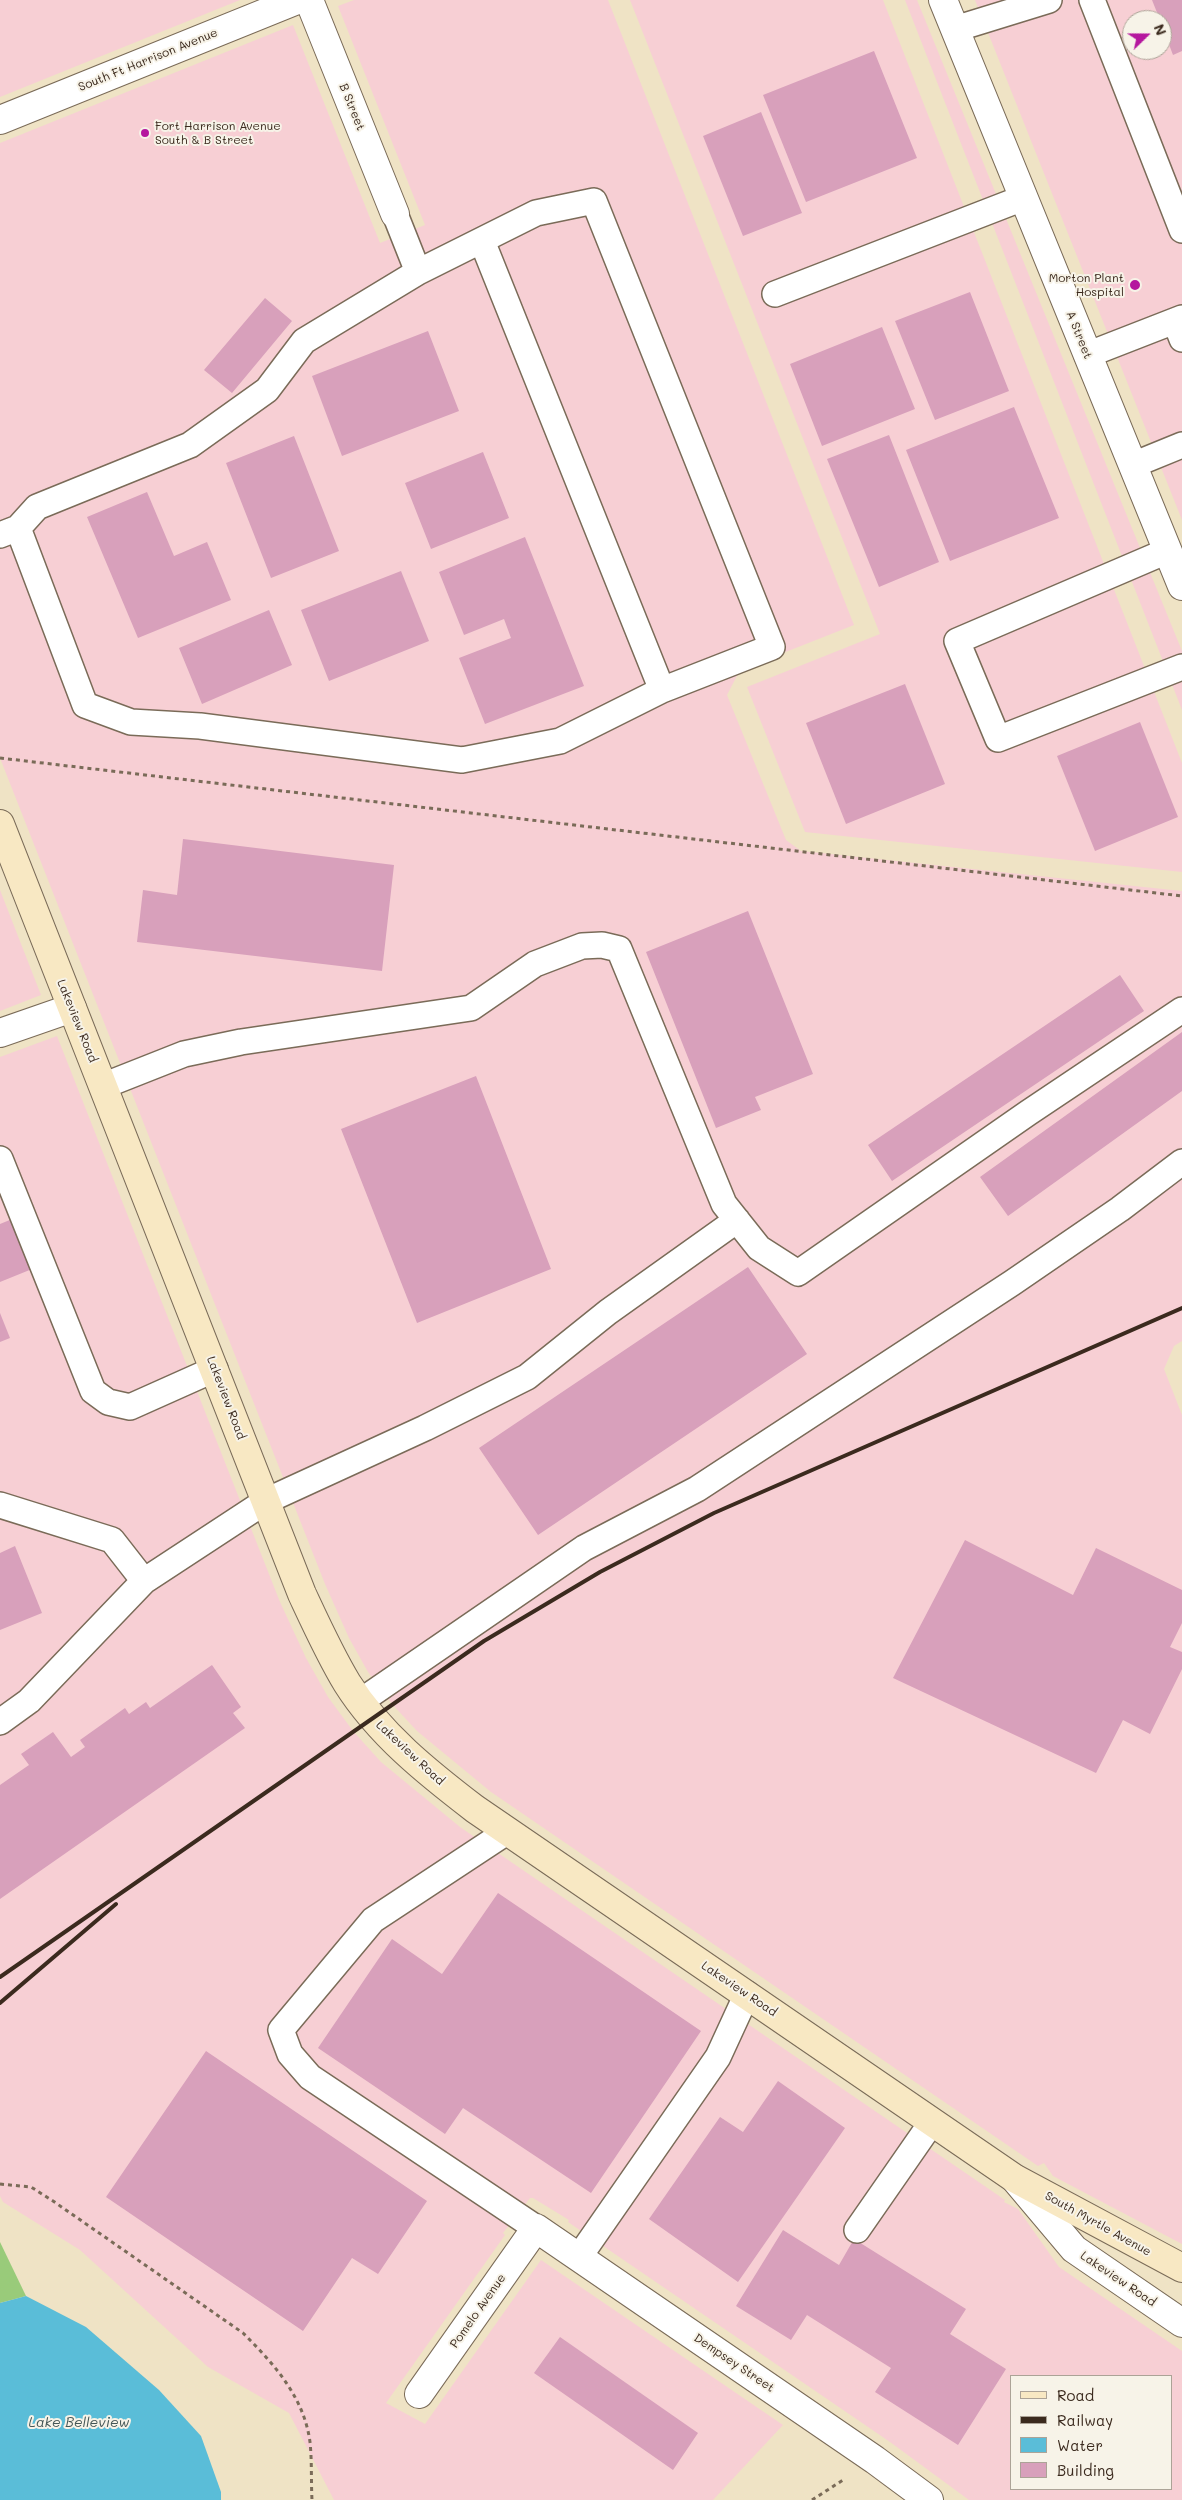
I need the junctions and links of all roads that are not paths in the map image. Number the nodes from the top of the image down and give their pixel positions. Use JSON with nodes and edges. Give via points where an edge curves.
{"nodes":[{"id":1,"x":297,"y":0,"type":"edge"},
{"id":2,"x":309,"y":0,"type":"edge"},
{"id":3,"x":943,"y":0,"type":"edge"},
{"id":4,"x":1049,"y":0,"type":"edge"},
{"id":5,"x":1092,"y":0,"type":"edge"},
{"id":6,"x":955,"y":29,"type":"junction"},
{"id":7,"x":0,"y":120,"type":"edge"},
{"id":8,"x":1024,"y":198,"type":"junction"},
{"id":9,"x":395,"y":214,"type":"joint"},
{"id":10,"x":1182,"y":230,"type":"edge"},
{"id":11,"x":482,"y":241,"type":"junction"},
{"id":12,"x":418,"y":272,"type":"junction"},
{"id":13,"x":775,"y":294,"type":"dead end"},
{"id":14,"x":1180,"y":326,"type":"edge"},
{"id":15,"x":1087,"y":355,"type":"junction"},
{"id":16,"x":1182,"y":445,"type":"edge"},
{"id":17,"x":1133,"y":465,"type":"junction"},
{"id":18,"x":9,"y":532,"type":"edge"},
{"id":19,"x":1168,"y":551,"type":"junction"},
{"id":20,"x":1182,"y":586,"type":"edge"},
{"id":21,"x":1182,"y":667,"type":"edge"},
{"id":22,"x":662,"y":690,"type":"junction"},
{"id":23,"x":0,"y":824,"type":"edge"},
{"id":24,"x":72,"y":1008,"type":"junction"},
{"id":25,"x":1182,"y":1010,"type":"edge"},
{"id":26,"x":0,"y":1033,"type":"edge"},
{"id":27,"x":103,"y":1086,"type":"junction"},
{"id":28,"x":0,"y":1159,"type":"edge"},
{"id":29,"x":1182,"y":1162,"type":"edge"},
{"id":30,"x":1182,"y":1182,"type":"edge"},
{"id":31,"x":1120,"y":1209,"type":"junction"},
{"id":32,"x":737,"y":1220,"type":"junction"},
{"id":33,"x":215,"y":1369,"type":"junction"},
{"id":34,"x":266,"y":1501,"type":"junction"},
{"id":35,"x":0,"y":1505,"type":"edge"},
{"id":36,"x":144,"y":1581,"type":"junction"},
{"id":37,"x":361,"y":1701,"type":"junction"},
{"id":38,"x":0,"y":1722,"type":"edge"},
{"id":39,"x":508,"y":1831,"type":"junction"},
{"id":40,"x":747,"y":1994,"type":"junction"},
{"id":41,"x":932,"y":2122,"type":"junction"},
{"id":42,"x":1014,"y":2178,"type":"junction"},
{"id":43,"x":536,"y":2228,"type":"junction"},
{"id":44,"x":857,"y":2230,"type":"dead end"},
{"id":45,"x":579,"y":2257,"type":"junction"},
{"id":46,"x":1182,"y":2268,"type":"edge"},
{"id":47,"x":1182,"y":2323,"type":"edge"},
{"id":48,"x":419,"y":2394,"type":"dead end"},
{"id":49,"x":929,"y":2500,"type":"edge"}],
"edges":[{"from":1,"to":7,"type":"street","name":"South Ft Harrison Avenue"},
{"from":2,"to":9,"type":"street","name":"B Street"},
{"from":3,"to":6,"type":"street","name":"A Street"},
{"from":4,"to":6,"type":"lane"},
{"from":5,"to":10,"type":"lane"},
{"from":6,"to":8,"type":"street","name":"A Street"},
{"from":8,"to":13,"type":"lane"},
{"from":8,"to":15,"type":"street","name":"A Street"},
{"from":9,"to":12,"type":"lane"},
{"from":11,"to":12,"type":"lane"},
{"from":11,"to":22,"type":"lane"},
{"from":11,"to":22,"type":"lane","via":[[536,212],[594,201],[598,210],[772,647]]},
{"from":12,"to":18,"type":"lane","via":[[304,341],[267,390],[190,445],[37,507]]},
{"from":14,"to":15,"type":"lane"},
{"from":15,"to":17,"type":"street","name":"A Street"},
{"from":16,"to":17,"type":"lane"},
{"from":17,"to":19,"type":"street","name":"A Street"},
{"from":18,"to":22,"type":"lane","via":[[85,705],[131,722],[200,726],[462,760],[560,741]]},
{"from":19,"to":20,"type":"street","name":"A Street"},
{"from":19,"to":21,"type":"lane","via":[[957,641],[998,739]]},
{"from":23,"to":24,"type":"main road","name":"Lakeview Road"},
{"from":24,"to":26,"type":"street"},
{"from":24,"to":27,"type":"main road","name":"Lakeview Road"},
{"from":25,"to":32,"type":"lane","via":[[798,1273],[758,1248]]},
{"from":27,"to":32,"type":"lane","via":[[184,1054],[241,1042],[471,1008],[535,964],[582,946],[602,945],[619,949],[724,1204]]},
{"from":27,"to":33,"type":"main road","name":"Lakeview Road"},
{"from":28,"to":33,"type":"lane","via":[[93,1391],[108,1402],[130,1407]]},
{"from":29,"to":31,"type":"lane"},
{"from":30,"to":31,"type":"lane"},
{"from":31,"to":37,"type":"lane","via":[[697,1489],[584,1548]]},
{"from":32,"to":34,"type":"lane","via":[[608,1312],[528,1377]]},
{"from":33,"to":34,"type":"main road","name":"Lakeview Road"},
{"from":34,"to":36,"type":"lane"},
{"from":34,"to":37,"type":"main road","name":"Lakeview Road","via":[[327,1648]]},
{"from":35,"to":36,"type":"lane","via":[[112,1540]]},
{"from":36,"to":38,"type":"lane","via":[[29,1701]]},
{"from":37,"to":39,"type":"main road","name":"Lakeview Road","via":[[400,1747],[475,1809]]},
{"from":39,"to":40,"type":"main road","name":"Lakeview Road"},
{"from":39,"to":43,"type":"lane","via":[[373,1920],[281,2030],[290,2054],[310,2077]]},
{"from":40,"to":41,"type":"main road","name":"Lakeview Road"},
{"from":40,"to":45,"type":"lane","via":[[718,2057]]},
{"from":41,"to":42,"type":"main road","name":"Lakeview Road"},
{"from":41,"to":44,"type":"lane"},
{"from":42,"to":46,"type":"main road","name":"South Myrtle Avenue"},
{"from":42,"to":47,"type":"street","name":"Lakeview Road","via":[[1074,2248]]},
{"from":43,"to":45,"type":"street","name":"Dempsey Street"},
{"from":43,"to":48,"type":"street","name":"Pomelo Avenue"},
{"from":45,"to":49,"type":"street","name":"Dempsey Street"}]}
